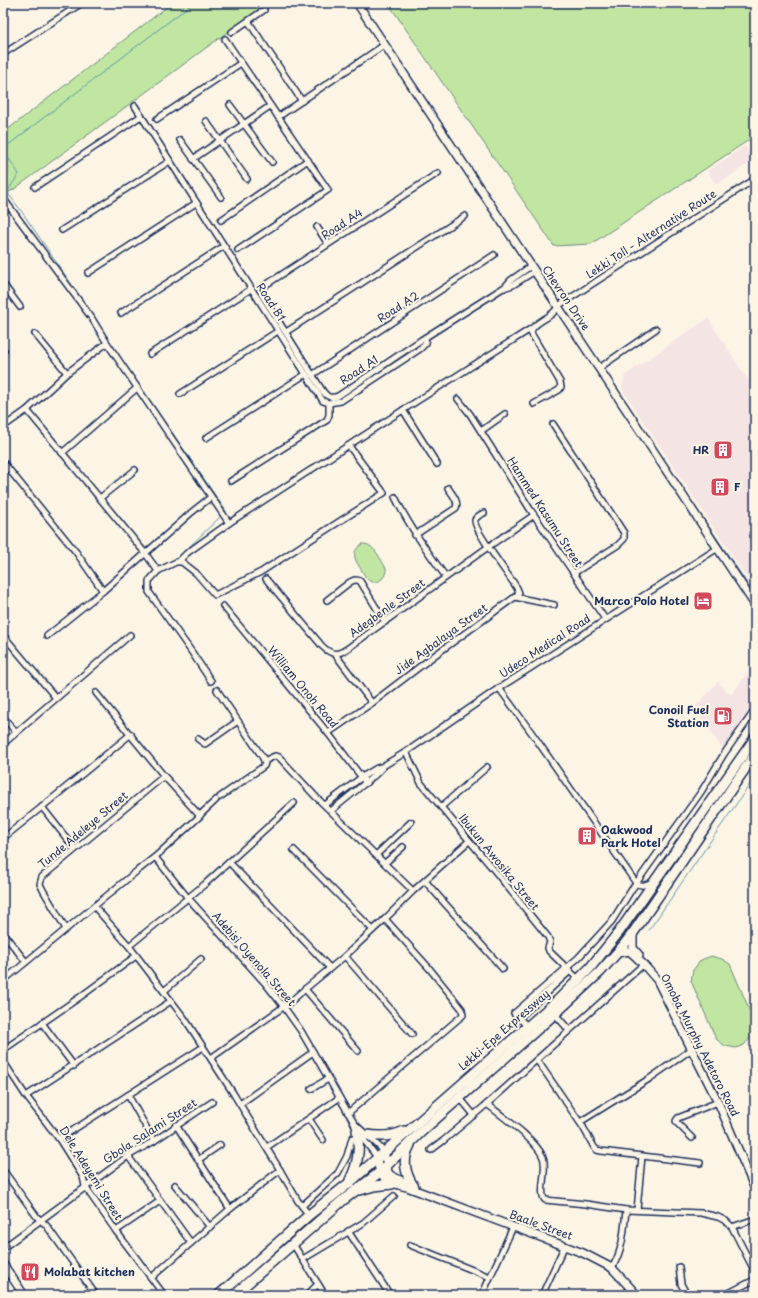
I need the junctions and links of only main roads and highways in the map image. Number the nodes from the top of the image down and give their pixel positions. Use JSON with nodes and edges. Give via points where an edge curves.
{"nodes":[{"id":1,"x":755,"y":738,"type":"edge"},
{"id":2,"x":755,"y":754,"type":"edge"},
{"id":3,"x":457,"y":1087,"type":"junction"},
{"id":4,"x":418,"y":1128,"type":"junction"},
{"id":5,"x":354,"y":1135,"type":"road end"},
{"id":6,"x":367,"y":1135,"type":"road end"},
{"id":7,"x":382,"y":1161,"type":"junction"},
{"id":8,"x":348,"y":1184,"type":"junction"},
{"id":9,"x":392,"y":1184,"type":"road end"},
{"id":10,"x":414,"y":1186,"type":"road end"},
{"id":11,"x":342,"y":1201,"type":"junction"},
{"id":12,"x":322,"y":1219,"type":"junction"},
{"id":13,"x":219,"y":1295,"type":"edge"},
{"id":14,"x":234,"y":1295,"type":"edge"}],
"edges":[{"from":1,"to":3,"type":"highway","name":"Lekki-Epe Expressway","via":[[607,948],[590,968],[559,999]]},
{"from":2,"to":4,"type":"highway","name":"Lekki-Epe Expressway","via":[[633,933],[600,972],[460,1098]]},
{"from":3,"to":4,"type":"highway","name":"Lekki-Epe Expressway"},
{"from":3,"to":7,"type":"highway","via":[[449,1098]]},
{"from":4,"to":6,"type":"highway","via":[[397,1135]]},
{"from":4,"to":7,"type":"highway","name":"Lekki-Epe Expressway"},
{"from":4,"to":7,"type":"highway","name":"Lekki-Epe Expressway"},
{"from":4,"to":10,"type":"highway","via":[[407,1150],[405,1162],[407,1174]]},
{"from":5,"to":8,"type":"highway","via":[[359,1146],[354,1173]]},
{"from":7,"to":8,"type":"highway","name":"Lekki-Epe Expressway"},
{"from":7,"to":11,"type":"highway","name":"Lekki-Epe Expressway"},
{"from":7,"to":12,"type":"highway","via":[[326,1212]]},
{"from":8,"to":13,"type":"highway","name":"Lekki-Epe Expressway"},
{"from":9,"to":11,"type":"highway","via":[[356,1191]]},
{"from":11,"to":12,"type":"highway","name":"Lekki-Epe Expressway"},
{"from":12,"to":14,"type":"highway","name":"Lekki-Epe Expressway"}]}
